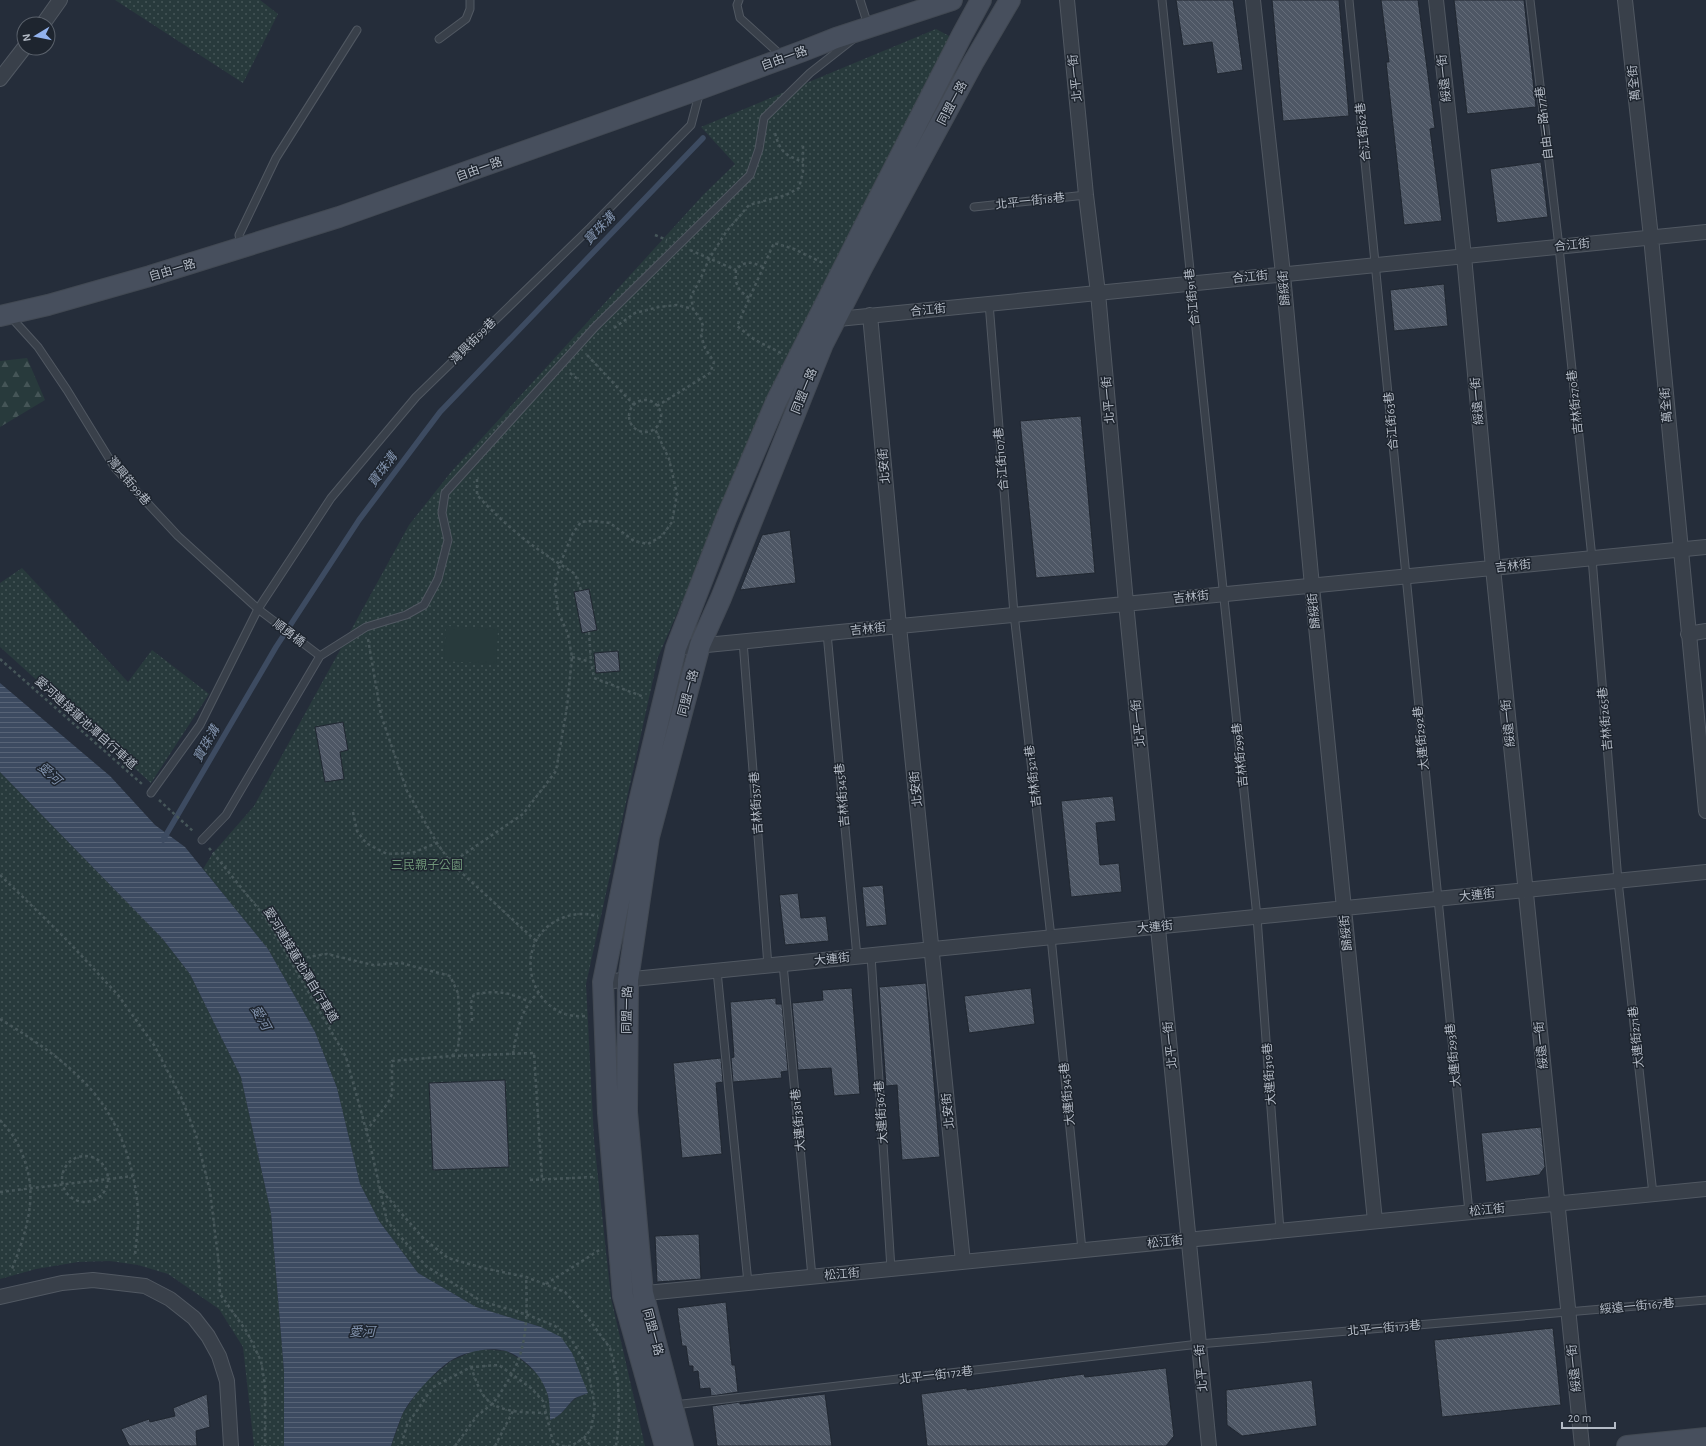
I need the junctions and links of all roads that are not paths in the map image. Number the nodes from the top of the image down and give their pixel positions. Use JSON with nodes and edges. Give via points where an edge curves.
{"nodes":[{"id":1,"x":60,"y":0,"type":"edge"},
{"id":2,"x":470,"y":0,"type":"edge"},
{"id":3,"x":739,"y":0,"type":"edge"},
{"id":4,"x":860,"y":0,"type":"edge"},
{"id":5,"x":952,"y":0,"type":"edge"},
{"id":6,"x":981,"y":0,"type":"edge"},
{"id":7,"x":1010,"y":0,"type":"edge"},
{"id":8,"x":1067,"y":0,"type":"edge"},
{"id":9,"x":1162,"y":0,"type":"edge"},
{"id":10,"x":1254,"y":0,"type":"edge"},
{"id":11,"x":1349,"y":0,"type":"edge"},
{"id":12,"x":1436,"y":0,"type":"edge"},
{"id":13,"x":1530,"y":0,"type":"edge"},
{"id":14,"x":1625,"y":0,"type":"edge"},
{"id":15,"x":49,"y":16,"type":"edge"},
{"id":16,"x":868,"y":27,"type":"junction"},
{"id":17,"x":357,"y":30,"type":"dead end"},
{"id":18,"x":439,"y":39,"type":"dead end"},
{"id":19,"x":18,"y":56,"type":"edge"},
{"id":20,"x":785,"y":58,"type":"junction"},
{"id":21,"x":0,"y":79,"type":"edge"},
{"id":22,"x":700,"y":89,"type":"junction"},
{"id":23,"x":1086,"y":195,"type":"junction"},
{"id":24,"x":974,"y":207,"type":"dead end"},
{"id":25,"x":1706,"y":232,"type":"edge"},
{"id":26,"x":1651,"y":237,"type":"junction"},
{"id":27,"x":1558,"y":247,"type":"junction"},
{"id":28,"x":241,"y":249,"type":"junction"},
{"id":29,"x":1464,"y":256,"type":"junction"},
{"id":30,"x":1376,"y":265,"type":"junction"},
{"id":31,"x":1283,"y":274,"type":"junction"},
{"id":32,"x":1191,"y":283,"type":"junction"},
{"id":33,"x":1098,"y":293,"type":"junction"},
{"id":34,"x":989,"y":304,"type":"junction"},
{"id":35,"x":3,"y":313,"type":"edge"},
{"id":36,"x":870,"y":315,"type":"junction"},
{"id":37,"x":827,"y":320,"type":"junction"},
{"id":38,"x":1706,"y":547,"type":"edge"},
{"id":39,"x":1680,"y":550,"type":"junction"},
{"id":40,"x":1592,"y":558,"type":"junction"},
{"id":41,"x":1493,"y":568,"type":"junction"},
{"id":42,"x":1405,"y":576,"type":"junction"},
{"id":43,"x":1312,"y":586,"type":"junction"},
{"id":44,"x":1223,"y":594,"type":"junction"},
{"id":45,"x":1126,"y":603,"type":"junction"},
{"id":46,"x":258,"y":609,"type":"junction"},
{"id":47,"x":1014,"y":614,"type":"junction"},
{"id":48,"x":899,"y":626,"type":"junction"},
{"id":49,"x":1706,"y":632,"type":"edge"},
{"id":50,"x":827,"y":633,"type":"junction"},
{"id":51,"x":1688,"y":634,"type":"junction"},
{"id":52,"x":743,"y":641,"type":"junction"},
{"id":53,"x":700,"y":645,"type":"junction"},
{"id":54,"x":676,"y":648,"type":"junction"},
{"id":55,"x":320,"y":656,"type":"junction"},
{"id":56,"x":151,"y":793,"type":"road end"},
{"id":57,"x":1706,"y":811,"type":"edge"},
{"id":58,"x":202,"y":840,"type":"road end"},
{"id":59,"x":1706,"y":872,"type":"edge"},
{"id":60,"x":1618,"y":881,"type":"junction"},
{"id":61,"x":1525,"y":890,"type":"junction"},
{"id":62,"x":1437,"y":899,"type":"junction"},
{"id":63,"x":1344,"y":908,"type":"junction"},
{"id":64,"x":1257,"y":917,"type":"junction"},
{"id":65,"x":1158,"y":927,"type":"junction"},
{"id":66,"x":1051,"y":937,"type":"junction"},
{"id":67,"x":932,"y":949,"type":"junction"},
{"id":68,"x":864,"y":956,"type":"junction"},
{"id":69,"x":783,"y":964,"type":"junction"},
{"id":70,"x":768,"y":966,"type":"junction"},
{"id":71,"x":717,"y":971,"type":"junction"},
{"id":72,"x":628,"y":980,"type":"junction"},
{"id":73,"x":604,"y":982,"type":"junction"},
{"id":74,"x":1706,"y":1188,"type":"edge"},
{"id":75,"x":1653,"y":1194,"type":"junction"},
{"id":76,"x":1557,"y":1203,"type":"junction"},
{"id":77,"x":1469,"y":1212,"type":"junction"},
{"id":78,"x":1375,"y":1221,"type":"junction"},
{"id":79,"x":1280,"y":1231,"type":"junction"},
{"id":80,"x":1189,"y":1240,"type":"junction"},
{"id":81,"x":1082,"y":1250,"type":"junction"},
{"id":82,"x":963,"y":1262,"type":"junction"},
{"id":83,"x":891,"y":1269,"type":"junction"},
{"id":84,"x":812,"y":1277,"type":"junction"},
{"id":85,"x":748,"y":1283,"type":"junction"},
{"id":86,"x":643,"y":1294,"type":"junction"},
{"id":87,"x":623,"y":1296,"type":"junction"},
{"id":88,"x":0,"y":1297,"type":"edge"},
{"id":89,"x":1706,"y":1300,"type":"edge"},
{"id":90,"x":1568,"y":1312,"type":"junction"},
{"id":91,"x":1199,"y":1344,"type":"junction"},
{"id":92,"x":672,"y":1406,"type":"junction"},
{"id":93,"x":1706,"y":1438,"type":"edge"},
{"id":94,"x":231,"y":1446,"type":"edge"},
{"id":95,"x":665,"y":1446,"type":"edge"},
{"id":96,"x":683,"y":1446,"type":"edge"},
{"id":97,"x":1209,"y":1446,"type":"edge"},
{"id":98,"x":1582,"y":1446,"type":"edge"},
{"id":99,"x":1627,"y":1446,"type":"edge"}],
"edges":[{"from":1,"to":15,"type":"street"},
{"from":2,"to":18,"type":"lane","via":[[466,19]]},
{"from":3,"to":20,"type":"lane","via":[[737,5],[740,18]]},
{"from":4,"to":16,"type":"lane"},
{"from":5,"to":16,"type":"street","name":"自由一路"},
{"from":6,"to":37,"type":"street","name":"同盟一路","via":[[862,229]]},
{"from":7,"to":37,"type":"street","name":"同盟一路"},
{"from":8,"to":23,"type":"street","name":"北平一街"},
{"from":9,"to":32,"type":"lane","name":"合江街91巷"},
{"from":10,"to":31,"type":"street","name":"歸綏街"},
{"from":11,"to":30,"type":"lane","name":"合江街62巷"},
{"from":12,"to":29,"type":"street","name":"綏遠一街"},
{"from":13,"to":27,"type":"lane","name":"自由一路177巷"},
{"from":14,"to":26,"type":"street","name":"萬全街"},
{"from":16,"to":20,"type":"street","name":"自由一路"},
{"from":16,"to":55,"type":"lane","via":[[810,74],[764,118],[759,149],[750,175],[595,327],[446,493],[442,513],[448,540],[438,579],[424,605],[406,615],[366,626]]},
{"from":17,"to":28,"type":"lane","via":[[276,158],[239,235]]},
{"from":19,"to":21,"type":"street"},
{"from":20,"to":22,"type":"street","name":"自由一路"},
{"from":22,"to":28,"type":"street","name":"自由一路","via":[[446,181]]},
{"from":22,"to":46,"type":"lane","name":"灣興街99巷","via":[[691,125],[590,228],[416,397],[332,498]]},
{"from":23,"to":24,"type":"lane","name":"北平一街18巷"},
{"from":23,"to":33,"type":"street","name":"北平一街"},
{"from":25,"to":26,"type":"street","name":"合江街"},
{"from":26,"to":27,"type":"street","name":"合江街"},
{"from":26,"to":39,"type":"street","name":"萬全街"},
{"from":27,"to":29,"type":"street","name":"合江街"},
{"from":27,"to":40,"type":"lane","name":"吉林街270巷"},
{"from":28,"to":35,"type":"street","name":"自由一路","via":[[142,278]]},
{"from":29,"to":30,"type":"street","name":"合江街"},
{"from":29,"to":41,"type":"street","name":"綏遠一街"},
{"from":30,"to":31,"type":"street","name":"合江街"},
{"from":30,"to":42,"type":"lane","name":"合江街63巷"},
{"from":31,"to":32,"type":"street","name":"合江街"},
{"from":31,"to":43,"type":"street","name":"歸綏街"},
{"from":32,"to":33,"type":"street","name":"合江街"},
{"from":32,"to":44,"type":"lane","name":"合江街91巷"},
{"from":33,"to":34,"type":"street","name":"合江街"},
{"from":33,"to":45,"type":"street","name":"北平一街"},
{"from":34,"to":36,"type":"street","name":"合江街"},
{"from":34,"to":47,"type":"lane","name":"合江街107巷"},
{"from":35,"to":46,"type":"lane","name":"灣興街99巷","via":[[38,347],[115,468],[178,536]]},
{"from":36,"to":37,"type":"street","name":"合江街"},
{"from":36,"to":48,"type":"street","name":"北安街"},
{"from":37,"to":53,"type":"street","name":"同盟一路","via":[[823,344]]},
{"from":37,"to":54,"type":"street","name":"同盟一路","via":[[776,402],[726,519]]},
{"from":38,"to":39,"type":"street","name":"吉林街"},
{"from":39,"to":40,"type":"street","name":"吉林街"},
{"from":39,"to":51,"type":"street","name":"萬全街"},
{"from":40,"to":41,"type":"street","name":"吉林街"},
{"from":40,"to":60,"type":"lane","name":"吉林街265巷"},
{"from":41,"to":42,"type":"street","name":"吉林街"},
{"from":41,"to":61,"type":"street","name":"綏遠一街"},
{"from":42,"to":43,"type":"street","name":"吉林街"},
{"from":42,"to":62,"type":"lane","name":"大連街292巷"},
{"from":43,"to":44,"type":"street","name":"吉林街"},
{"from":43,"to":63,"type":"street","name":"歸綏街"},
{"from":44,"to":45,"type":"street","name":"吉林街"},
{"from":44,"to":64,"type":"lane","name":"吉林街299巷"},
{"from":45,"to":47,"type":"street","name":"吉林街"},
{"from":45,"to":65,"type":"street","name":"北平一街"},
{"from":46,"to":55,"type":"lane","name":"順勇橋"},
{"from":46,"to":56,"type":"lane","name":"灣興街99巷","via":[[200,725]]},
{"from":47,"to":48,"type":"street","name":"吉林街"},
{"from":47,"to":66,"type":"lane","name":"吉林街321巷"},
{"from":48,"to":50,"type":"street","name":"吉林街"},
{"from":48,"to":67,"type":"street","name":"北安街"},
{"from":49,"to":51,"type":"street"},
{"from":50,"to":52,"type":"street","name":"吉林街"},
{"from":50,"to":68,"type":"lane","name":"吉林街345巷"},
{"from":51,"to":57,"type":"street","name":"萬全街"},
{"from":52,"to":53,"type":"street","name":"吉林街"},
{"from":52,"to":70,"type":"lane","name":"吉林街357巷"},
{"from":53,"to":54,"type":"street","name":"吉林街"},
{"from":53,"to":72,"type":"street","name":"同盟一路","via":[[649,837]]},
{"from":54,"to":73,"type":"street","name":"同盟一路","via":[[639,802]]},
{"from":55,"to":58,"type":"lane","via":[[226,815]]},
{"from":59,"to":60,"type":"street","name":"大連街"},
{"from":60,"to":61,"type":"street","name":"大連街"},
{"from":60,"to":75,"type":"lane","name":"大連街271巷"},
{"from":61,"to":62,"type":"street","name":"大連街"},
{"from":61,"to":76,"type":"street","name":"綏遠一街"},
{"from":62,"to":63,"type":"street","name":"大連街"},
{"from":62,"to":77,"type":"lane","name":"大連街293巷"},
{"from":63,"to":64,"type":"street","name":"大連街"},
{"from":63,"to":78,"type":"street","name":"歸綏街"},
{"from":64,"to":65,"type":"street","name":"大連街"},
{"from":64,"to":79,"type":"lane","name":"大連街319巷"},
{"from":65,"to":66,"type":"street","name":"大連街"},
{"from":65,"to":80,"type":"street","name":"北平一街"},
{"from":66,"to":67,"type":"street","name":"大連街"},
{"from":66,"to":81,"type":"lane","name":"大連街345巷"},
{"from":67,"to":68,"type":"street","name":"大連街"},
{"from":67,"to":82,"type":"street","name":"北安街"},
{"from":68,"to":69,"type":"street","name":"大連街"},
{"from":68,"to":83,"type":"lane","name":"大連街367巷"},
{"from":69,"to":70,"type":"street","name":"大連街"},
{"from":69,"to":84,"type":"lane","name":"大連街381巷"},
{"from":70,"to":71,"type":"street","name":"大連街"},
{"from":71,"to":72,"type":"street","name":"大連街"},
{"from":71,"to":85,"type":"lane"},
{"from":72,"to":73,"type":"street","name":"大連街"},
{"from":72,"to":86,"type":"street","name":"同盟一路","via":[[627,1112]]},
{"from":73,"to":87,"type":"street","name":"同盟一路","via":[[608,1114]]},
{"from":74,"to":75,"type":"street","name":"松江街"},
{"from":75,"to":76,"type":"street","name":"松江街"},
{"from":76,"to":77,"type":"street","name":"松江街"},
{"from":76,"to":90,"type":"street","name":"綏遠一街"},
{"from":77,"to":78,"type":"street","name":"松江街"},
{"from":78,"to":79,"type":"street","name":"松江街"},
{"from":79,"to":80,"type":"street","name":"松江街"},
{"from":80,"to":81,"type":"street","name":"松江街"},
{"from":80,"to":91,"type":"street","name":"北平一街"},
{"from":81,"to":82,"type":"street","name":"松江街"},
{"from":82,"to":83,"type":"street","name":"松江街"},
{"from":83,"to":84,"type":"street","name":"松江街"},
{"from":84,"to":85,"type":"street","name":"松江街"},
{"from":85,"to":86,"type":"street","name":"松江街"},
{"from":86,"to":87,"type":"street","name":"松江街"},
{"from":86,"to":92,"type":"street","name":"同盟一路"},
{"from":87,"to":95,"type":"street","name":"同盟一路"},
{"from":88,"to":94,"type":"street","via":[[62,1283],[93,1280],[144,1286],[170,1299],[194,1318],[220,1356],[228,1382]]},
{"from":89,"to":90,"type":"lane","name":"綏遠一街167巷"},
{"from":90,"to":91,"type":"lane","name":"北平一街173巷"},
{"from":90,"to":98,"type":"street","name":"綏遠一街"},
{"from":91,"to":92,"type":"lane","name":"北平一街172巷"},
{"from":91,"to":97,"type":"street","name":"北平一街"},
{"from":92,"to":96,"type":"street","name":"同盟一路"},
{"from":93,"to":99,"type":"street"}]}
